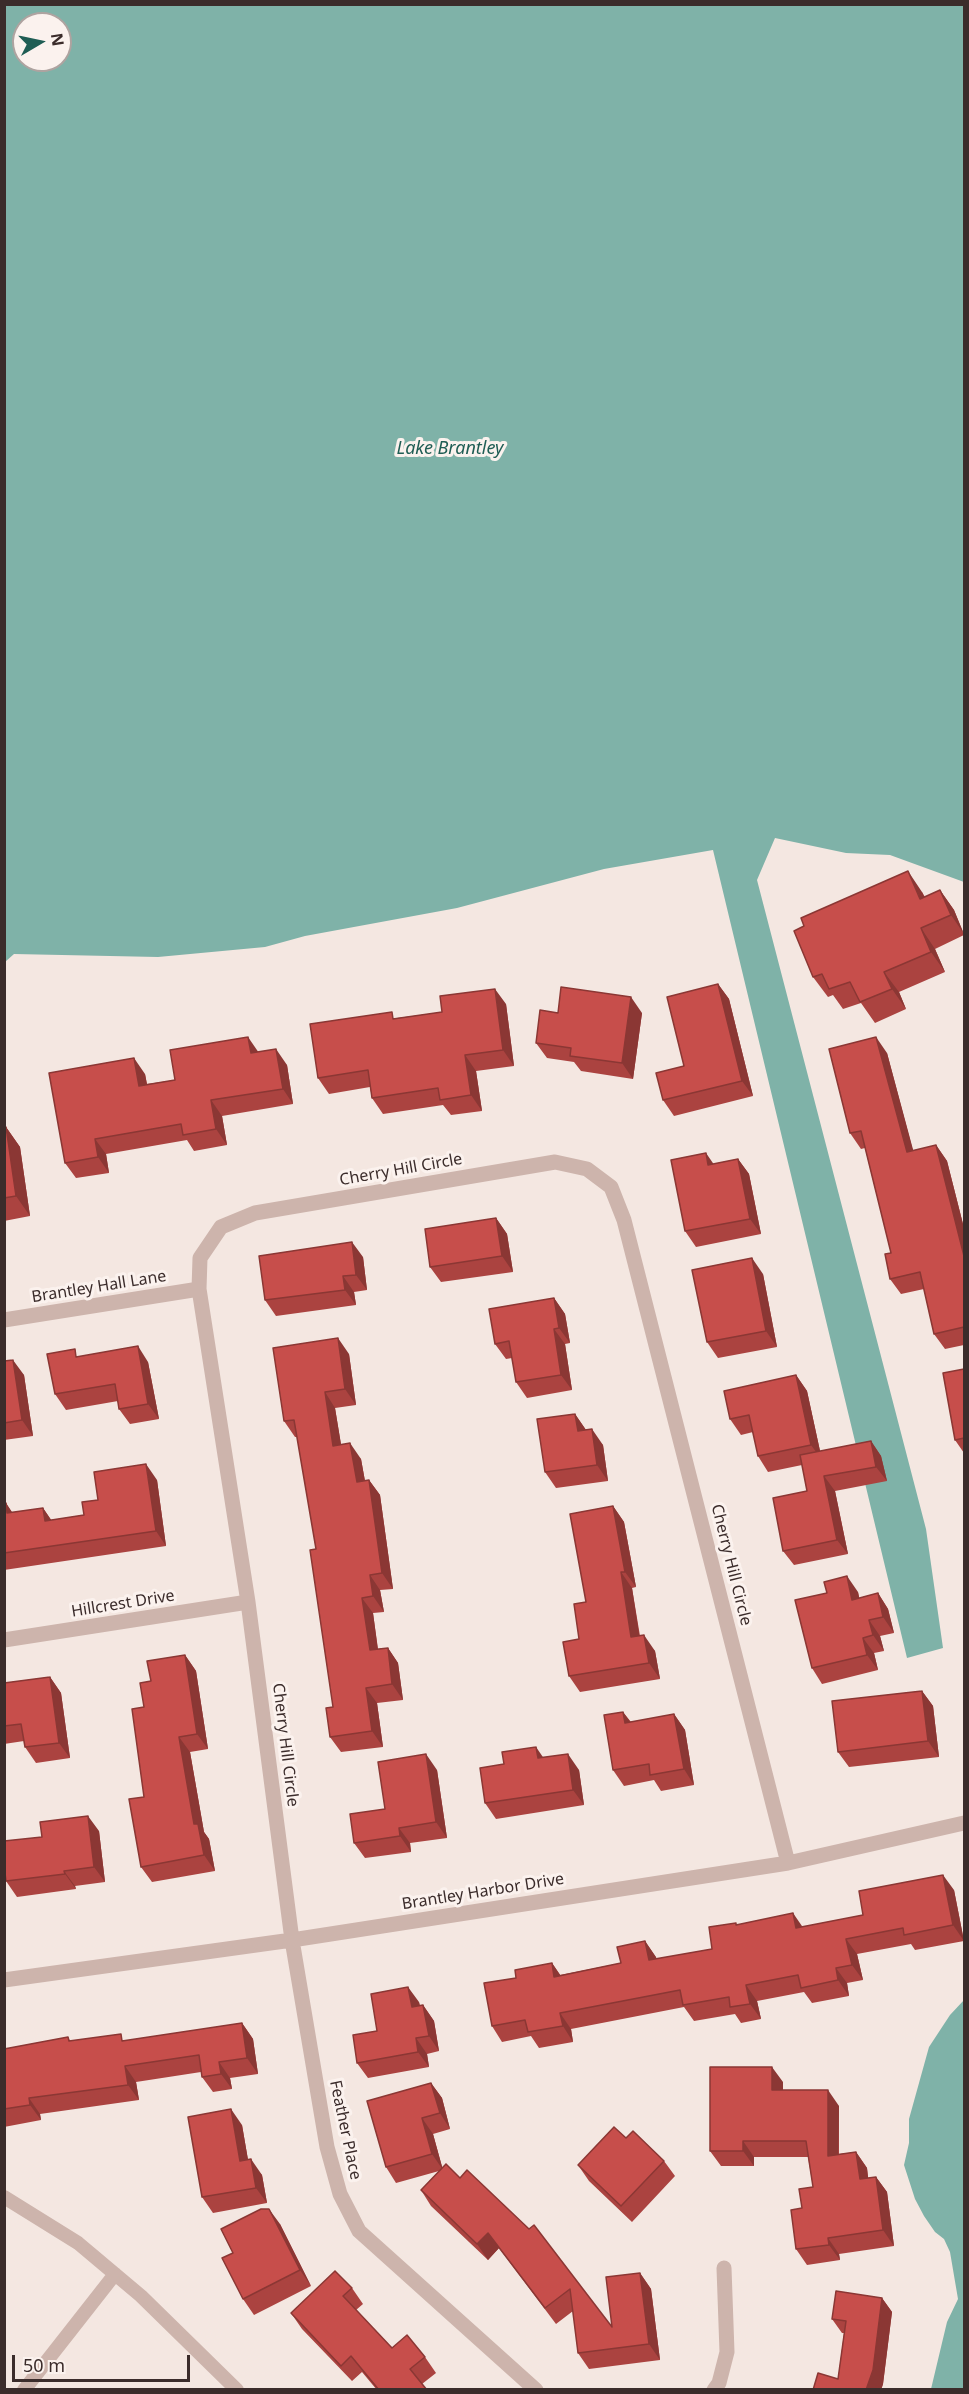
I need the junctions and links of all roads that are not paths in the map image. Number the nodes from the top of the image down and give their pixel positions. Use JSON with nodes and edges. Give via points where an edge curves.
{"nodes":[{"id":1,"x":199,"y":1289,"type":"junction"},
{"id":2,"x":4,"y":1320,"type":"edge"},
{"id":3,"x":248,"y":1602,"type":"junction"},
{"id":4,"x":4,"y":1640,"type":"edge"},
{"id":5,"x":964,"y":1823,"type":"edge"},
{"id":6,"x":788,"y":1863,"type":"junction"},
{"id":7,"x":292,"y":1940,"type":"junction"},
{"id":8,"x":4,"y":1980,"type":"edge"},
{"id":9,"x":4,"y":2197,"type":"edge"},
{"id":10,"x":724,"y":2268,"type":"dead end"},
{"id":11,"x":115,"y":2274,"type":"junction"},
{"id":12,"x":24,"y":2390,"type":"edge"},
{"id":13,"x":237,"y":2390,"type":"edge"},
{"id":14,"x":536,"y":2390,"type":"edge"},
{"id":15,"x":714,"y":2390,"type":"edge"}],
"edges":[{"from":1,"to":2,"type":"street","name":"Brantley Hall Lane"},
{"from":1,"to":3,"type":"street","name":"Cherry Hill Circle"},
{"from":1,"to":6,"type":"street","name":"Cherry Hill Circle","via":[[200,1258],[221,1227],[255,1213],[555,1162],[586,1169],[611,1187],[624,1220]]},
{"from":3,"to":4,"type":"street","name":"Hillcrest Drive"},
{"from":3,"to":7,"type":"street","name":"Cherry Hill Circle"},
{"from":5,"to":6,"type":"street","name":"Brantley Harbor Drive"},
{"from":6,"to":7,"type":"street","name":"Brantley Harbor Drive"},
{"from":7,"to":8,"type":"street","name":"Brantley Harbor Drive"},
{"from":7,"to":14,"type":"street","name":"Feather Place","via":[[327,2147],[340,2194],[359,2231]]},
{"from":9,"to":11,"type":"lane","via":[[78,2243]]},
{"from":10,"to":15,"type":"street","via":[[727,2352]]},
{"from":11,"to":12,"type":"lane"},
{"from":11,"to":13,"type":"lane"}]}
